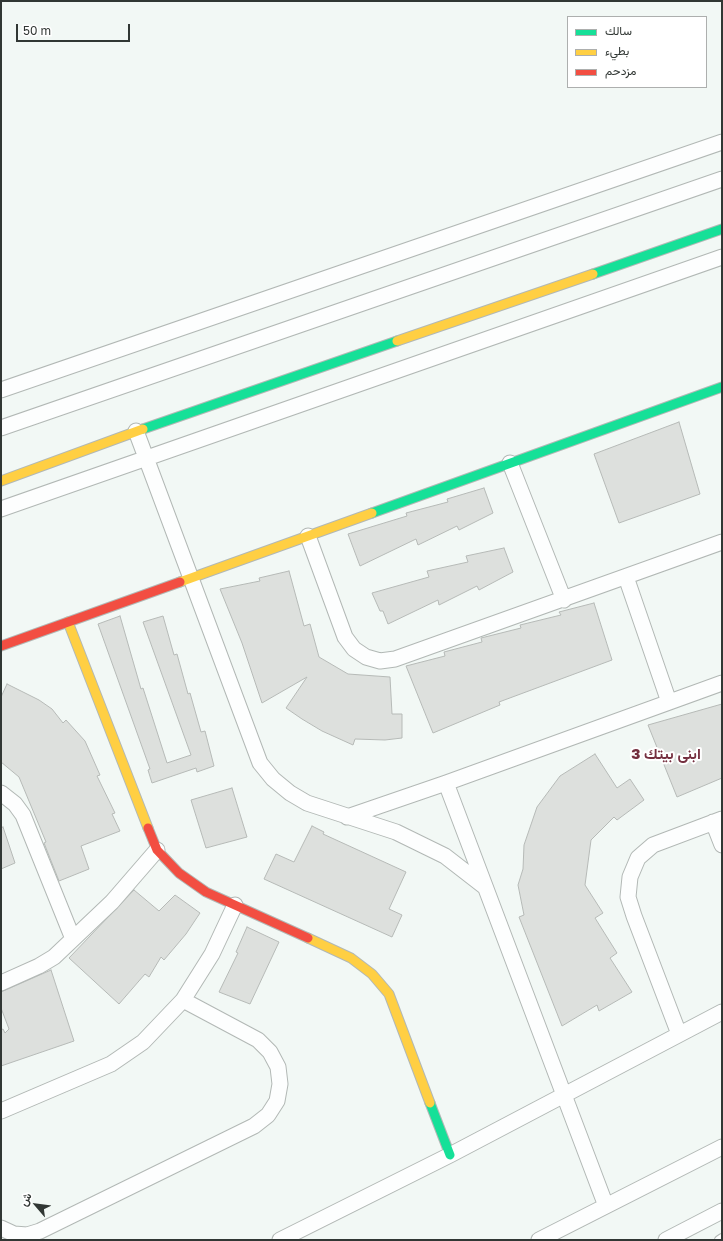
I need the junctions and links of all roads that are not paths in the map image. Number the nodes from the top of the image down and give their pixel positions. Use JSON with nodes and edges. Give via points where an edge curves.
{"nodes":[{"id":1,"x":722,"y":142,"type":"edge"},
{"id":2,"x":722,"y":180,"type":"edge"},
{"id":3,"x":722,"y":229,"type":"edge"},
{"id":4,"x":722,"y":257,"type":"edge"},
{"id":5,"x":722,"y":387,"type":"edge"},
{"id":6,"x":1,"y":390,"type":"edge"},
{"id":7,"x":1,"y":428,"type":"edge"},
{"id":8,"x":136,"y":431,"type":"junction"},
{"id":9,"x":146,"y":458,"type":"junction"},
{"id":10,"x":510,"y":463,"type":"junction"},
{"id":11,"x":1,"y":481,"type":"edge"},
{"id":12,"x":1,"y":509,"type":"edge"},
{"id":13,"x":308,"y":536,"type":"junction"},
{"id":14,"x":722,"y":542,"type":"edge"},
{"id":15,"x":626,"y":577,"type":"junction"},
{"id":16,"x":190,"y":578,"type":"junction"},
{"id":17,"x":564,"y":600,"type":"junction"},
{"id":18,"x":68,"y":622,"type":"junction"},
{"id":19,"x":1,"y":646,"type":"edge"},
{"id":20,"x":722,"y":683,"type":"edge"},
{"id":21,"x":669,"y":702,"type":"junction"},
{"id":22,"x":446,"y":783,"type":"junction"},
{"id":23,"x":1,"y":793,"type":"edge"},
{"id":24,"x":347,"y":817,"type":"junction"},
{"id":25,"x":717,"y":820,"type":"edge"},
{"id":26,"x":722,"y":846,"type":"edge"},
{"id":27,"x":156,"y":850,"type":"junction"},
{"id":28,"x":485,"y":887,"type":"junction"},
{"id":29,"x":235,"y":905,"type":"junction"},
{"id":30,"x":73,"y":939,"type":"junction"},
{"id":31,"x":1,"y":983,"type":"edge"},
{"id":32,"x":183,"y":1000,"type":"junction"},
{"id":33,"x":722,"y":1012,"type":"edge"},
{"id":34,"x":679,"y":1034,"type":"junction"},
{"id":35,"x":564,"y":1094,"type":"junction"},
{"id":36,"x":1,"y":1111,"type":"edge"},
{"id":37,"x":722,"y":1147,"type":"edge"},
{"id":38,"x":450,"y":1155,"type":"junction"},
{"id":39,"x":606,"y":1206,"type":"junction"},
{"id":40,"x":722,"y":1211,"type":"edge"},
{"id":41,"x":1,"y":1228,"type":"edge"},
{"id":42,"x":722,"y":1238,"type":"edge"},
{"id":43,"x":280,"y":1240,"type":"edge"},
{"id":44,"x":539,"y":1240,"type":"edge"},
{"id":45,"x":666,"y":1240,"type":"edge"},
{"id":46,"x":718,"y":1240,"type":"edge"}],
"edges":[{"from":1,"to":6,"type":"street"},
{"from":2,"to":7,"type":"street"},
{"from":3,"to":8,"type":"street"},
{"from":4,"to":9,"type":"street"},
{"from":5,"to":10,"type":"street"},
{"from":8,"to":9,"type":"street"},
{"from":8,"to":11,"type":"street"},
{"from":9,"to":12,"type":"street"},
{"from":9,"to":16,"type":"street"},
{"from":10,"to":13,"type":"street"},
{"from":10,"to":17,"type":"street"},
{"from":13,"to":16,"type":"street"},
{"from":13,"to":17,"type":"street","via":[[345,636],[354,648],[366,657],[380,661],[395,659]]},
{"from":14,"to":15,"type":"street"},
{"from":15,"to":17,"type":"street"},
{"from":15,"to":21,"type":"street"},
{"from":16,"to":18,"type":"street"},
{"from":16,"to":24,"type":"street","via":[[260,763],[274,779],[307,804]]},
{"from":18,"to":19,"type":"street"},
{"from":18,"to":27,"type":"street"},
{"from":20,"to":21,"type":"street"},
{"from":21,"to":22,"type":"street"},
{"from":22,"to":24,"type":"street"},
{"from":22,"to":28,"type":"street"},
{"from":23,"to":30,"type":"street","via":[[15,804],[23,816]]},
{"from":24,"to":28,"type":"street","via":[[396,832],[445,856]]},
{"from":25,"to":26,"type":"street"},
{"from":25,"to":34,"type":"street","via":[[653,844],[638,858],[630,876],[628,897]]},
{"from":27,"to":29,"type":"street","via":[[179,873],[206,892]]},
{"from":27,"to":30,"type":"street","via":[[112,902]]},
{"from":28,"to":35,"type":"street"},
{"from":29,"to":32,"type":"street","via":[[212,954]]},
{"from":29,"to":38,"type":"street","via":[[351,958],[372,974],[389,994]]},
{"from":30,"to":31,"type":"street","via":[[54,957]]},
{"from":32,"to":36,"type":"street","via":[[143,1042],[110,1064]]},
{"from":32,"to":41,"type":"street","via":[[258,1040],[270,1052],[278,1067],[280,1084],[277,1101],[268,1115],[254,1126],[40,1231],[14,1234]]},
{"from":33,"to":34,"type":"street"},
{"from":34,"to":35,"type":"street"},
{"from":35,"to":38,"type":"street"},
{"from":35,"to":39,"type":"street"},
{"from":37,"to":39,"type":"street"},
{"from":38,"to":43,"type":"street"},
{"from":39,"to":44,"type":"street"},
{"from":40,"to":45,"type":"street"},
{"from":42,"to":46,"type":"lane"}]}
